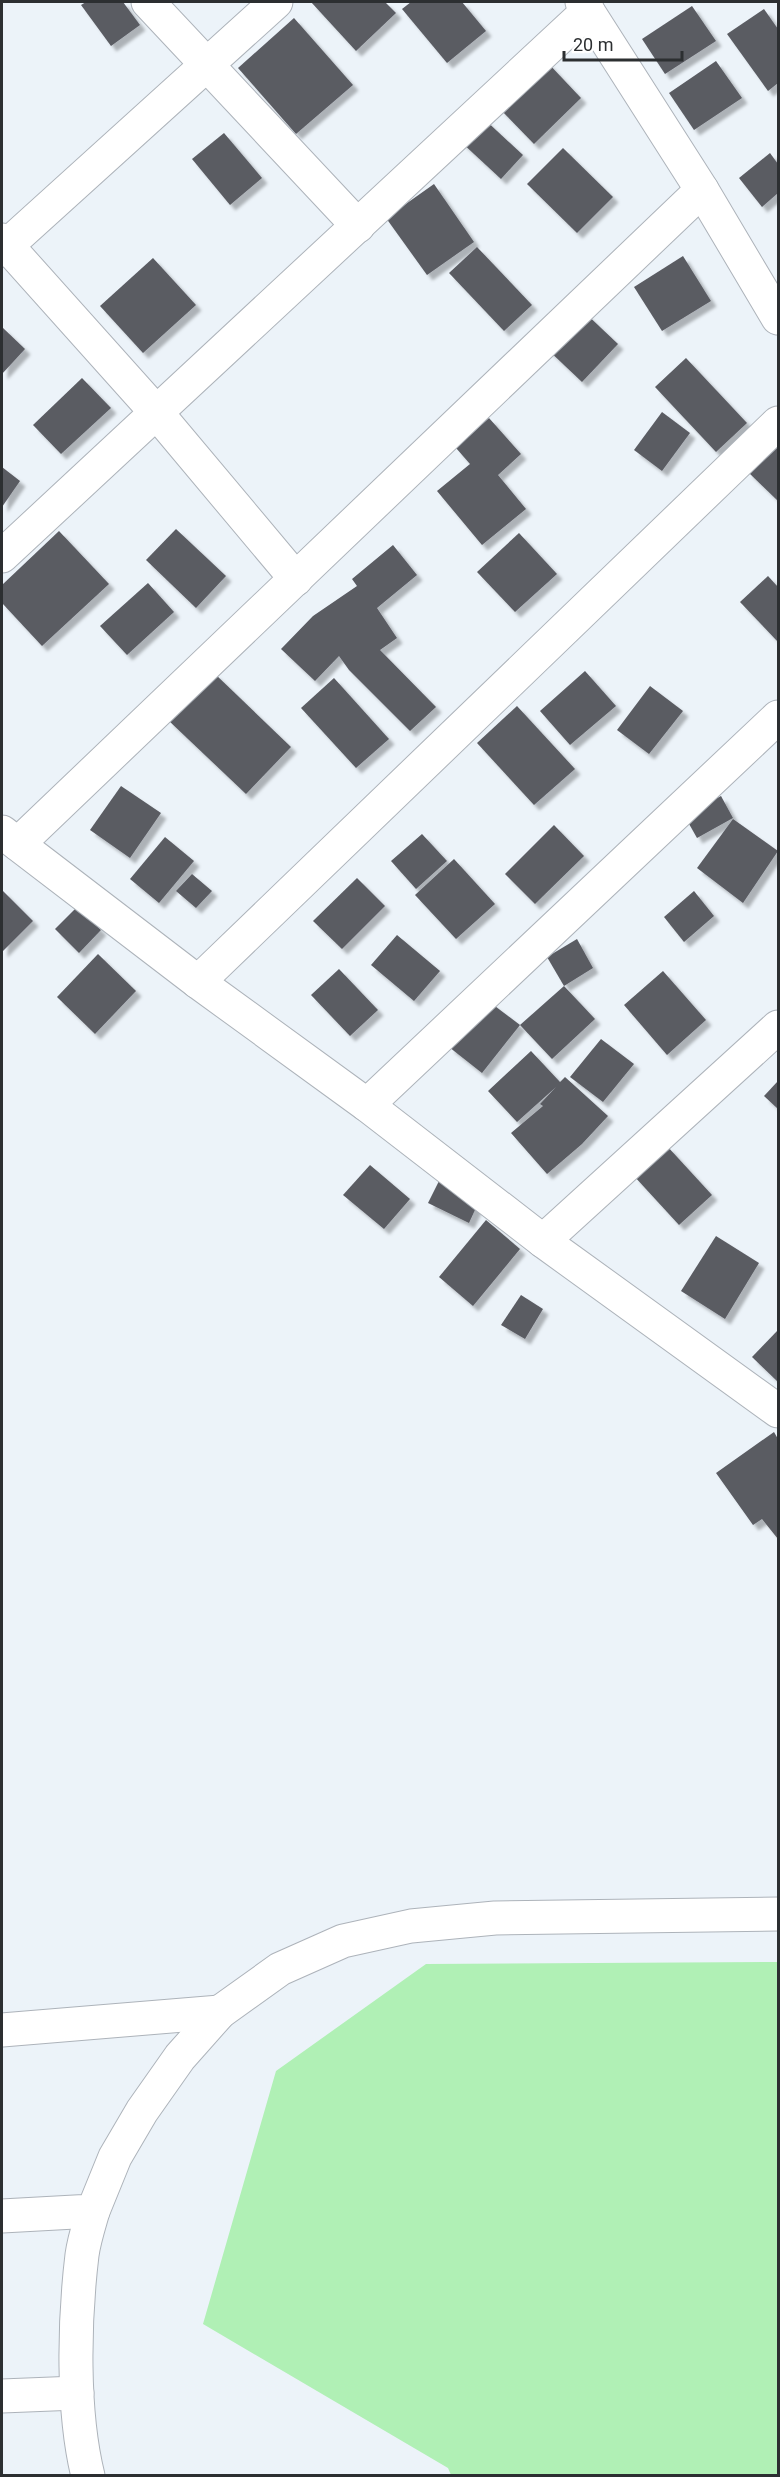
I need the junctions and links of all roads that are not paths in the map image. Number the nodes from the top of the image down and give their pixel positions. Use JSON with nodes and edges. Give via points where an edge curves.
{"nodes":[{"id":1,"x":148,"y":2,"type":"edge"},
{"id":2,"x":276,"y":2,"type":"edge"},
{"id":3,"x":585,"y":6,"type":"edge"},
{"id":4,"x":206,"y":65,"type":"junction"},
{"id":5,"x":702,"y":190,"type":"junction"},
{"id":6,"x":358,"y":226,"type":"junction"},
{"id":7,"x":3,"y":245,"type":"edge"},
{"id":8,"x":778,"y":318,"type":"edge"},
{"id":9,"x":156,"y":412,"type":"junction"},
{"id":10,"x":778,"y":423,"type":"edge"},
{"id":11,"x":2,"y":556,"type":"edge"},
{"id":12,"x":296,"y":579,"type":"junction"},
{"id":13,"x":778,"y":717,"type":"edge"},
{"id":14,"x":10,"y":838,"type":"edge"},
{"id":15,"x":198,"y":982,"type":"junction"},
{"id":16,"x":778,"y":1027,"type":"edge"},
{"id":17,"x":367,"y":1105,"type":"junction"},
{"id":18,"x":543,"y":1241,"type":"junction"},
{"id":19,"x":778,"y":1411,"type":"edge"},
{"id":20,"x":778,"y":1914,"type":"edge"},
{"id":21,"x":220,"y":2012,"type":"junction"},
{"id":22,"x":2,"y":2030,"type":"edge"},
{"id":23,"x":93,"y":2211,"type":"junction"},
{"id":24,"x":2,"y":2216,"type":"edge"},
{"id":25,"x":77,"y":2393,"type":"junction"},
{"id":26,"x":2,"y":2396,"type":"edge"},
{"id":27,"x":79,"y":2471,"type":"edge"}],
"edges":[{"from":1,"to":4,"type":"street"},
{"from":2,"to":4,"type":"street"},
{"from":3,"to":5,"type":"street"},
{"from":3,"to":6,"type":"street"},
{"from":4,"to":6,"type":"street"},
{"from":4,"to":7,"type":"street"},
{"from":5,"to":8,"type":"street"},
{"from":5,"to":12,"type":"street"},
{"from":6,"to":9,"type":"street"},
{"from":7,"to":9,"type":"street"},
{"from":9,"to":11,"type":"street"},
{"from":9,"to":12,"type":"street"},
{"from":10,"to":15,"type":"street"},
{"from":12,"to":14,"type":"street"},
{"from":13,"to":17,"type":"street"},
{"from":14,"to":15,"type":"street"},
{"from":15,"to":17,"type":"street"},
{"from":16,"to":18,"type":"street"},
{"from":17,"to":18,"type":"street"},
{"from":18,"to":19,"type":"street"},
{"from":20,"to":21,"type":"street","via":[[495,1918],[411,1926],[343,1941],[280,1969]]},
{"from":21,"to":22,"type":"street"},
{"from":21,"to":23,"type":"street","via":[[180,2057],[142,2111],[115,2157]]},
{"from":23,"to":24,"type":"street"},
{"from":23,"to":25,"type":"street","via":[[83,2254]]},
{"from":25,"to":26,"type":"street"},
{"from":25,"to":27,"type":"street"}]}
